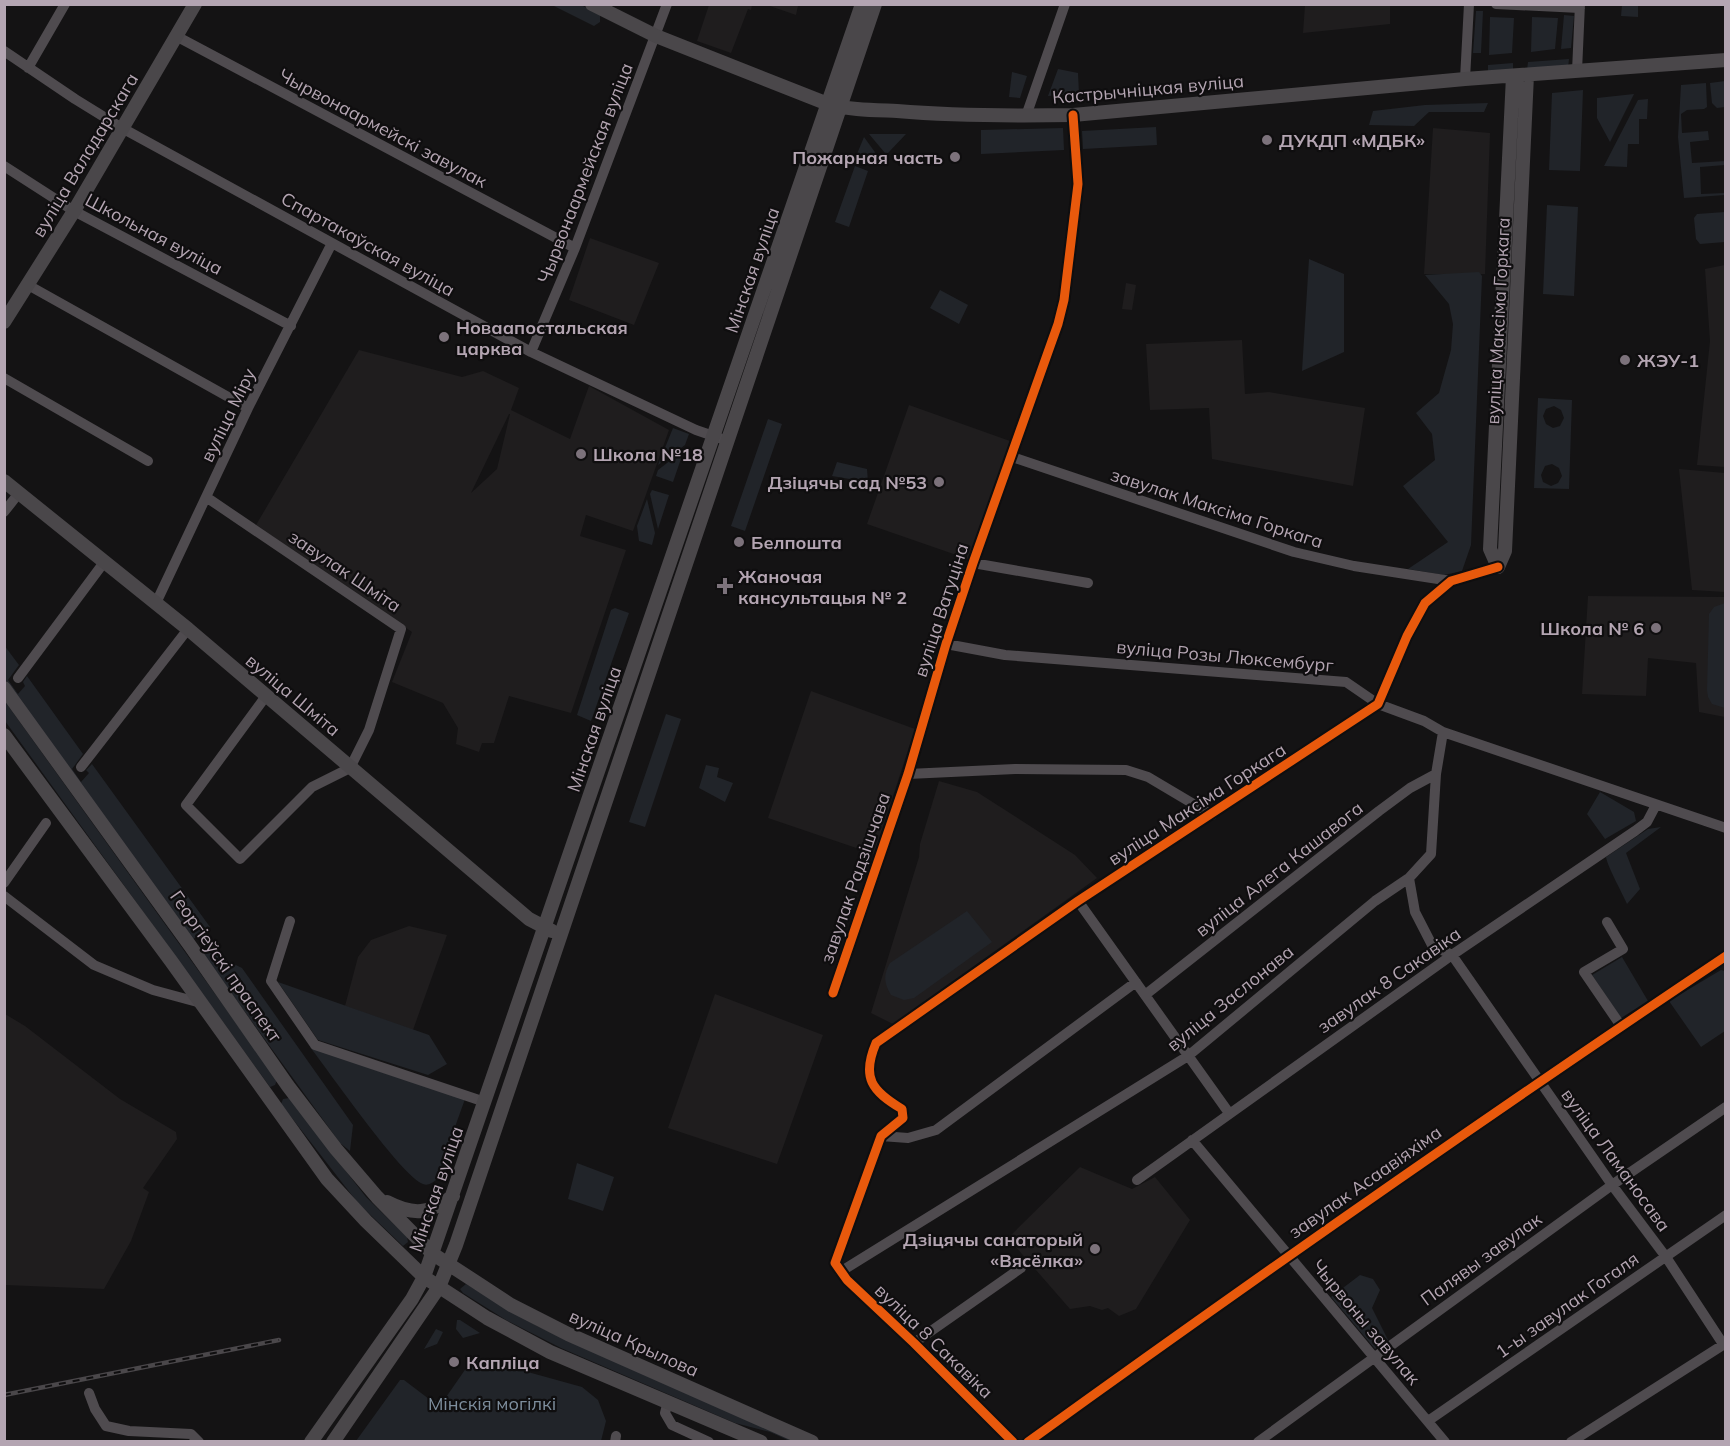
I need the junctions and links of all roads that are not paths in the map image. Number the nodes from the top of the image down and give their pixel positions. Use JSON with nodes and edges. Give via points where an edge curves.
{"nodes":[{"id":1,"x":65,"y":4,"type":"edge"},
{"id":2,"x":195,"y":4,"type":"edge"},
{"id":3,"x":592,"y":4,"type":"edge"},
{"id":4,"x":667,"y":4,"type":"edge"},
{"id":5,"x":862,"y":4,"type":"edge"},
{"id":6,"x":875,"y":4,"type":"edge"},
{"id":7,"x":1065,"y":4,"type":"edge"},
{"id":8,"x":1469,"y":4,"type":"edge"},
{"id":9,"x":1496,"y":4,"type":"edge"},
{"id":10,"x":1580,"y":6,"type":"edge"},
{"id":11,"x":176,"y":36,"type":"junction"},
{"id":12,"x":656,"y":36,"type":"junction"},
{"id":13,"x":4,"y":51,"type":"edge"},
{"id":14,"x":1725,"y":60,"type":"edge"},
{"id":15,"x":28,"y":68,"type":"junction"},
{"id":16,"x":1577,"y":71,"type":"junction"},
{"id":17,"x":1527,"y":75,"type":"junction"},
{"id":18,"x":1513,"y":76,"type":"junction"},
{"id":19,"x":1465,"y":79,"type":"junction"},
{"id":20,"x":835,"y":106,"type":"junction"},
{"id":21,"x":1073,"y":115,"type":"junction"},
{"id":22,"x":1026,"y":116,"type":"junction"},
{"id":23,"x":122,"y":128,"type":"junction"},
{"id":24,"x":4,"y":166,"type":"edge"},
{"id":25,"x":74,"y":211,"type":"junction"},
{"id":26,"x":332,"y":243,"type":"junction"},
{"id":27,"x":574,"y":248,"type":"junction"},
{"id":28,"x":28,"y":285,"type":"junction"},
{"id":29,"x":4,"y":322,"type":"edge"},
{"id":30,"x":291,"y":326,"type":"junction"},
{"id":31,"x":531,"y":352,"type":"junction"},
{"id":32,"x":4,"y":378,"type":"edge"},
{"id":33,"x":248,"y":408,"type":"junction"},
{"id":34,"x":713,"y":436,"type":"junction"},
{"id":35,"x":728,"y":441,"type":"junction"},
{"id":36,"x":1012,"y":457,"type":"junction"},
{"id":37,"x":148,"y":460,"type":"dead end"},
{"id":38,"x":4,"y":481,"type":"edge"},
{"id":39,"x":19,"y":493,"type":"junction"},
{"id":40,"x":206,"y":497,"type":"junction"},
{"id":41,"x":4,"y":512,"type":"edge"},
{"id":42,"x":105,"y":561,"type":"junction"},
{"id":43,"x":973,"y":563,"type":"junction"},
{"id":44,"x":1497,"y":567,"type":"junction"},
{"id":45,"x":1451,"y":581,"type":"junction"},
{"id":46,"x":1088,"y":583,"type":"dead end"},
{"id":47,"x":156,"y":603,"type":"junction"},
{"id":48,"x":188,"y":629,"type":"junction"},
{"id":49,"x":946,"y":644,"type":"junction"},
{"id":50,"x":18,"y":678,"type":"dead end"},
{"id":51,"x":4,"y":688,"type":"edge"},
{"id":52,"x":266,"y":696,"type":"junction"},
{"id":53,"x":1378,"y":704,"type":"junction"},
{"id":54,"x":1443,"y":732,"type":"junction"},
{"id":55,"x":4,"y":735,"type":"edge"},
{"id":56,"x":81,"y":767,"type":"dead end"},
{"id":57,"x":350,"y":768,"type":"junction"},
{"id":58,"x":908,"y":774,"type":"junction"},
{"id":59,"x":1436,"y":774,"type":"junction"},
{"id":60,"x":1656,"y":806,"type":"junction"},
{"id":61,"x":1212,"y":815,"type":"junction"},
{"id":62,"x":46,"y":823,"type":"dead end"},
{"id":63,"x":1725,"y":828,"type":"edge"},
{"id":64,"x":1409,"y":878,"type":"junction"},
{"id":65,"x":4,"y":883,"type":"edge"},
{"id":66,"x":4,"y":896,"type":"edge"},
{"id":67,"x":1078,"y":901,"type":"junction"},
{"id":68,"x":290,"y":921,"type":"dead end"},
{"id":69,"x":1607,"y":922,"type":"dead end"},
{"id":70,"x":544,"y":928,"type":"junction"},
{"id":71,"x":560,"y":934,"type":"junction"},
{"id":72,"x":1452,"y":955,"type":"junction"},
{"id":73,"x":1725,"y":956,"type":"edge"},
{"id":74,"x":1136,"y":982,"type":"junction"},
{"id":75,"x":833,"y":993,"type":"dead end"},
{"id":76,"x":1145,"y":995,"type":"junction"},
{"id":77,"x":201,"y":1003,"type":"junction"},
{"id":78,"x":1621,"y":1026,"type":"junction"},
{"id":79,"x":1188,"y":1056,"type":"junction"},
{"id":80,"x":1538,"y":1081,"type":"junction"},
{"id":81,"x":288,"y":1086,"type":"junction"},
{"id":82,"x":270,"y":1100,"type":"junction"},
{"id":83,"x":485,"y":1102,"type":"junction"},
{"id":84,"x":1725,"y":1107,"type":"edge"},
{"id":85,"x":1228,"y":1113,"type":"junction"},
{"id":86,"x":881,"y":1136,"type":"junction"},
{"id":87,"x":1192,"y":1140,"type":"junction"},
{"id":88,"x":1137,"y":1180,"type":"dead end"},
{"id":89,"x":1612,"y":1185,"type":"junction"},
{"id":90,"x":453,"y":1196,"type":"junction"},
{"id":91,"x":378,"y":1197,"type":"junction"},
{"id":92,"x":1725,"y":1215,"type":"edge"},
{"id":93,"x":433,"y":1254,"type":"junction"},
{"id":94,"x":1288,"y":1255,"type":"junction"},
{"id":95,"x":1666,"y":1257,"type":"junction"},
{"id":96,"x":447,"y":1264,"type":"junction"},
{"id":97,"x":838,"y":1268,"type":"junction"},
{"id":98,"x":1021,"y":1268,"type":"dead end"},
{"id":99,"x":424,"y":1277,"type":"junction"},
{"id":100,"x":439,"y":1287,"type":"junction"},
{"id":101,"x":914,"y":1343,"type":"junction"},
{"id":102,"x":1724,"y":1344,"type":"edge"},
{"id":103,"x":1375,"y":1357,"type":"junction"},
{"id":104,"x":89,"y":1393,"type":"dead end"},
{"id":105,"x":668,"y":1401,"type":"junction"},
{"id":106,"x":1428,"y":1421,"type":"junction"},
{"id":107,"x":199,"y":1442,"type":"edge"},
{"id":108,"x":312,"y":1442,"type":"edge"},
{"id":109,"x":333,"y":1442,"type":"edge"},
{"id":110,"x":709,"y":1442,"type":"edge"},
{"id":111,"x":761,"y":1442,"type":"edge"},
{"id":112,"x":812,"y":1442,"type":"edge"},
{"id":113,"x":1013,"y":1442,"type":"edge"},
{"id":114,"x":1028,"y":1442,"type":"edge"},
{"id":115,"x":1258,"y":1442,"type":"edge"},
{"id":116,"x":1445,"y":1442,"type":"edge"},
{"id":117,"x":1571,"y":1442,"type":"edge"}],
"edges":[{"from":1,"to":15,"type":"street"},
{"from":2,"to":11,"type":"main road","name":"вуліца Валадарскага"},
{"from":3,"to":12,"type":"main road","name":"Кастрычніцкая вуліца"},
{"from":4,"to":12,"type":"street","name":"Чырвонаармейская вуліца"},
{"from":5,"to":20,"type":"main road","name":"Мінская вуліца"},
{"from":6,"to":20,"type":"main road","name":"Мінская вуліца"},
{"from":7,"to":22,"type":"street"},
{"from":8,"to":19,"type":"street"},
{"from":9,"to":10,"type":"street"},
{"from":10,"to":16,"type":"street"},
{"from":11,"to":23,"type":"main road","name":"вуліца Валадарскага"},
{"from":11,"to":27,"type":"street","name":"Чырвонаармейскі завулак"},
{"from":12,"to":20,"type":"main road","name":"Кастрычніцкая вуліца"},
{"from":12,"to":27,"type":"street","name":"Чырвонаармейская вуліца"},
{"from":13,"to":15,"type":"street","name":"Спартакаўская вуліца"},
{"from":14,"to":16,"type":"main road","name":"Кастрычніцкая вуліца"},
{"from":15,"to":23,"type":"street","name":"Спартакаўская вуліца"},
{"from":16,"to":17,"type":"main road","name":"Кастрычніцкая вуліца"},
{"from":17,"to":18,"type":"main road","name":"Кастрычніцкая вуліца"},
{"from":17,"to":44,"type":"main road","name":"вуліца Максіма Горкага","via":[[1505,551]]},
{"from":18,"to":19,"type":"main road","name":"Кастрычніцкая вуліца"},
{"from":18,"to":44,"type":"main road","name":"вуліца Максіма Горкага","via":[[1490,549]]},
{"from":19,"to":21,"type":"main road","name":"Кастрычніцкая вуліца"},
{"from":20,"to":22,"type":"main road","name":"Кастрычніцкая вуліца"},
{"from":20,"to":34,"type":"main road","name":"Мінская вуліца"},
{"from":20,"to":35,"type":"main road","name":"Мінская вуліца"},
{"from":21,"to":22,"type":"main road","name":"Кастрычніцкая вуліца"},
{"from":21,"to":36,"type":"street","name":"вуліца Ватуціна","via":[[1078,184],[1064,300]]},
{"from":23,"to":25,"type":"main road","name":"вуліца Валадарскага"},
{"from":23,"to":26,"type":"street","name":"Спартакаўская вуліца"},
{"from":24,"to":25,"type":"street","name":"Школьная вуліца"},
{"from":25,"to":28,"type":"main road","name":"вуліца Валадарскага"},
{"from":25,"to":30,"type":"street","name":"Школьная вуліца"},
{"from":26,"to":30,"type":"street","name":"вуліца Міру"},
{"from":26,"to":31,"type":"street","name":"Спартакаўская вуліца"},
{"from":27,"to":31,"type":"street","name":"Чырвонаармейская вуліца"},
{"from":28,"to":29,"type":"main road","name":"вуліца Валадарскага"},
{"from":28,"to":33,"type":"street"},
{"from":30,"to":33,"type":"street","name":"вуліца Міру"},
{"from":31,"to":34,"type":"street","name":"Спартакаўская вуліца"},
{"from":32,"to":37,"type":"street"},
{"from":33,"to":40,"type":"street","name":"вуліца Міру"},
{"from":34,"to":35,"type":"street","name":"Спартакаўская вуліца"},
{"from":34,"to":70,"type":"main road","name":"Мінская вуліца"},
{"from":35,"to":71,"type":"main road","name":"Мінская вуліца"},
{"from":36,"to":43,"type":"street","name":"вуліца Ватуціна"},
{"from":36,"to":45,"type":"street","name":"завулак Максіма Горкага","via":[[1294,552]]},
{"from":38,"to":39,"type":"main road","name":"вуліца Шміта"},
{"from":39,"to":41,"type":"street"},
{"from":39,"to":42,"type":"main road","name":"вуліца Шміта"},
{"from":40,"to":47,"type":"street","name":"вуліца Міру"},
{"from":40,"to":57,"type":"street","name":"завулак Шміта","via":[[401,629],[369,730]]},
{"from":42,"to":47,"type":"main road","name":"вуліца Шміта"},
{"from":42,"to":50,"type":"street"},
{"from":43,"to":46,"type":"street"},
{"from":43,"to":49,"type":"street","name":"вуліца Ватуціна"},
{"from":44,"to":45,"type":"street"},
{"from":45,"to":53,"type":"street","via":[[1425,603]]},
{"from":47,"to":48,"type":"main road","name":"вуліца Шміта"},
{"from":48,"to":52,"type":"main road","name":"вуліца Шміта"},
{"from":48,"to":56,"type":"street"},
{"from":49,"to":53,"type":"street","name":"вуліца Розы Люксембург","via":[[1005,655],[1346,682]]},
{"from":49,"to":58,"type":"street","name":"вуліца Ватуціна"},
{"from":51,"to":81,"type":"main road","name":"Георгіеўскі праспект"},
{"from":52,"to":57,"type":"main road","name":"вуліца Шміта"},
{"from":52,"to":57,"type":"street","via":[[186,805],[240,859],[312,787]]},
{"from":53,"to":54,"type":"street","name":"вуліца Розы Люксембург"},
{"from":53,"to":61,"type":"street","name":"вуліца Максіма Горкага"},
{"from":54,"to":59,"type":"street","name":"вуліца Заслонава"},
{"from":54,"to":60,"type":"street","name":"вуліца Розы Люксембург"},
{"from":55,"to":77,"type":"main road"},
{"from":57,"to":70,"type":"main road","name":"вуліца Шміта"},
{"from":58,"to":61,"type":"street","name":"завулак Радзішчава","via":[[1126,770],[1148,777]]},
{"from":58,"to":75,"type":"street","name":"завулак Радзішчава"},
{"from":59,"to":64,"type":"street","name":"вуліца Заслонава","via":[[1431,854]]},
{"from":59,"to":76,"type":"street","name":"вуліца Алега Кашавога","via":[[1379,811]]},
{"from":60,"to":63,"type":"street","name":"вуліца Розы Люксембург"},
{"from":60,"to":72,"type":"street","name":"завулак 8 Сакавіка","via":[[1647,822],[1635,831]]},
{"from":61,"to":67,"type":"street","name":"вуліца Максіма Горкага"},
{"from":62,"to":65,"type":"street"},
{"from":64,"to":72,"type":"street","name":"вуліца Ламаносава","via":[[1415,912],[1432,945]]},
{"from":64,"to":79,"type":"street","name":"вуліца Заслонава","via":[[1375,901]]},
{"from":66,"to":77,"type":"street","via":[[94,965],[153,990]]},
{"from":67,"to":74,"type":"street"},
{"from":67,"to":86,"type":"street","name":"вуліца Максіма Горкага","via":[[876,1043],[868,1071],[872,1083],[902,1109],[903,1118]]},
{"from":68,"to":83,"type":"street","via":[[271,981],[315,1045]]},
{"from":69,"to":78,"type":"street","via":[[1623,949],[1584,972]]},
{"from":70,"to":71,"type":"main road","name":"вуліца Шміта"},
{"from":70,"to":83,"type":"main road","name":"Мінская вуліца"},
{"from":71,"to":96,"type":"main road","name":"Мінская вуліца"},
{"from":72,"to":80,"type":"street","name":"вуліца Ламаносава"},
{"from":72,"to":85,"type":"street","name":"завулак 8 Сакавіка"},
{"from":73,"to":78,"type":"street","name":"завулак Асаавіяхіма"},
{"from":74,"to":76,"type":"street"},
{"from":74,"to":86,"type":"street","via":[[936,1130],[908,1138]]},
{"from":76,"to":79,"type":"street"},
{"from":77,"to":82,"type":"main road"},
{"from":78,"to":80,"type":"street","name":"завулак Асаавіяхіма"},
{"from":79,"to":85,"type":"street"},
{"from":79,"to":97,"type":"street","name":"вуліца Заслонава"},
{"from":80,"to":89,"type":"street","name":"вуліца Ламаносава"},
{"from":80,"to":94,"type":"street","name":"завулак Асаавіяхіма"},
{"from":81,"to":82,"type":"main road"},
{"from":81,"to":91,"type":"main road","name":"Георгіеўскі праспект"},
{"from":82,"to":99,"type":"main road","via":[[327,1179]]},
{"from":83,"to":90,"type":"main road","name":"Мінская вуліца"},
{"from":84,"to":89,"type":"street","name":"Палявы завулак"},
{"from":85,"to":87,"type":"street","name":"завулак 8 Сакавіка"},
{"from":86,"to":97,"type":"street"},
{"from":87,"to":88,"type":"street","name":"завулак 8 Сакавіка"},
{"from":87,"to":94,"type":"street","name":"Чырвоны завулак"},
{"from":89,"to":95,"type":"street","name":"вуліца Ламаносава"},
{"from":89,"to":103,"type":"street","name":"Палявы завулак"},
{"from":90,"to":91,"type":"main road","via":[[432,1209],[418,1212]]},
{"from":90,"to":93,"type":"main road","name":"Мінская вуліца"},
{"from":91,"to":93,"type":"main road","name":"Георгіеўскі праспект"},
{"from":92,"to":95,"type":"street","name":"1-ы завулак Гогаля"},
{"from":93,"to":96,"type":"main road","name":"вуліца Крылова"},
{"from":93,"to":99,"type":"main road","name":"Мінская вуліца"},
{"from":94,"to":103,"type":"street","name":"Чырвоны завулак"},
{"from":94,"to":114,"type":"street","name":"завулак Асаавіяхіма"},
{"from":95,"to":102,"type":"street","name":"вуліца Ламаносава"},
{"from":95,"to":106,"type":"street","name":"1-ы завулак Гогаля"},
{"from":96,"to":100,"type":"main road","name":"Мінская вуліца"},
{"from":96,"to":112,"type":"main road","name":"вуліца Крылова","via":[[511,1305],[568,1334]]},
{"from":97,"to":101,"type":"street","name":"вуліца 8 Сакавіка"},
{"from":98,"to":101,"type":"street"},
{"from":99,"to":100,"type":"main road"},
{"from":99,"to":108,"type":"main road","name":"Мінская вуліца"},
{"from":100,"to":105,"type":"main road","via":[[550,1352]]},
{"from":100,"to":109,"type":"main road","name":"Мінская вуліца"},
{"from":101,"to":113,"type":"street","name":"вуліца 8 Сакавіка"},
{"from":102,"to":117,"type":"street"},
{"from":103,"to":106,"type":"street","name":"Чырвоны завулак"},
{"from":103,"to":115,"type":"street","name":"Палявы завулак"},
{"from":104,"to":107,"type":"street","via":[[106,1426],[191,1434]]},
{"from":105,"to":110,"type":"street","via":[[665,1413],[672,1425]]},
{"from":105,"to":111,"type":"main road"},
{"from":106,"to":116,"type":"street","name":"Чырвоны завулак"}]}
